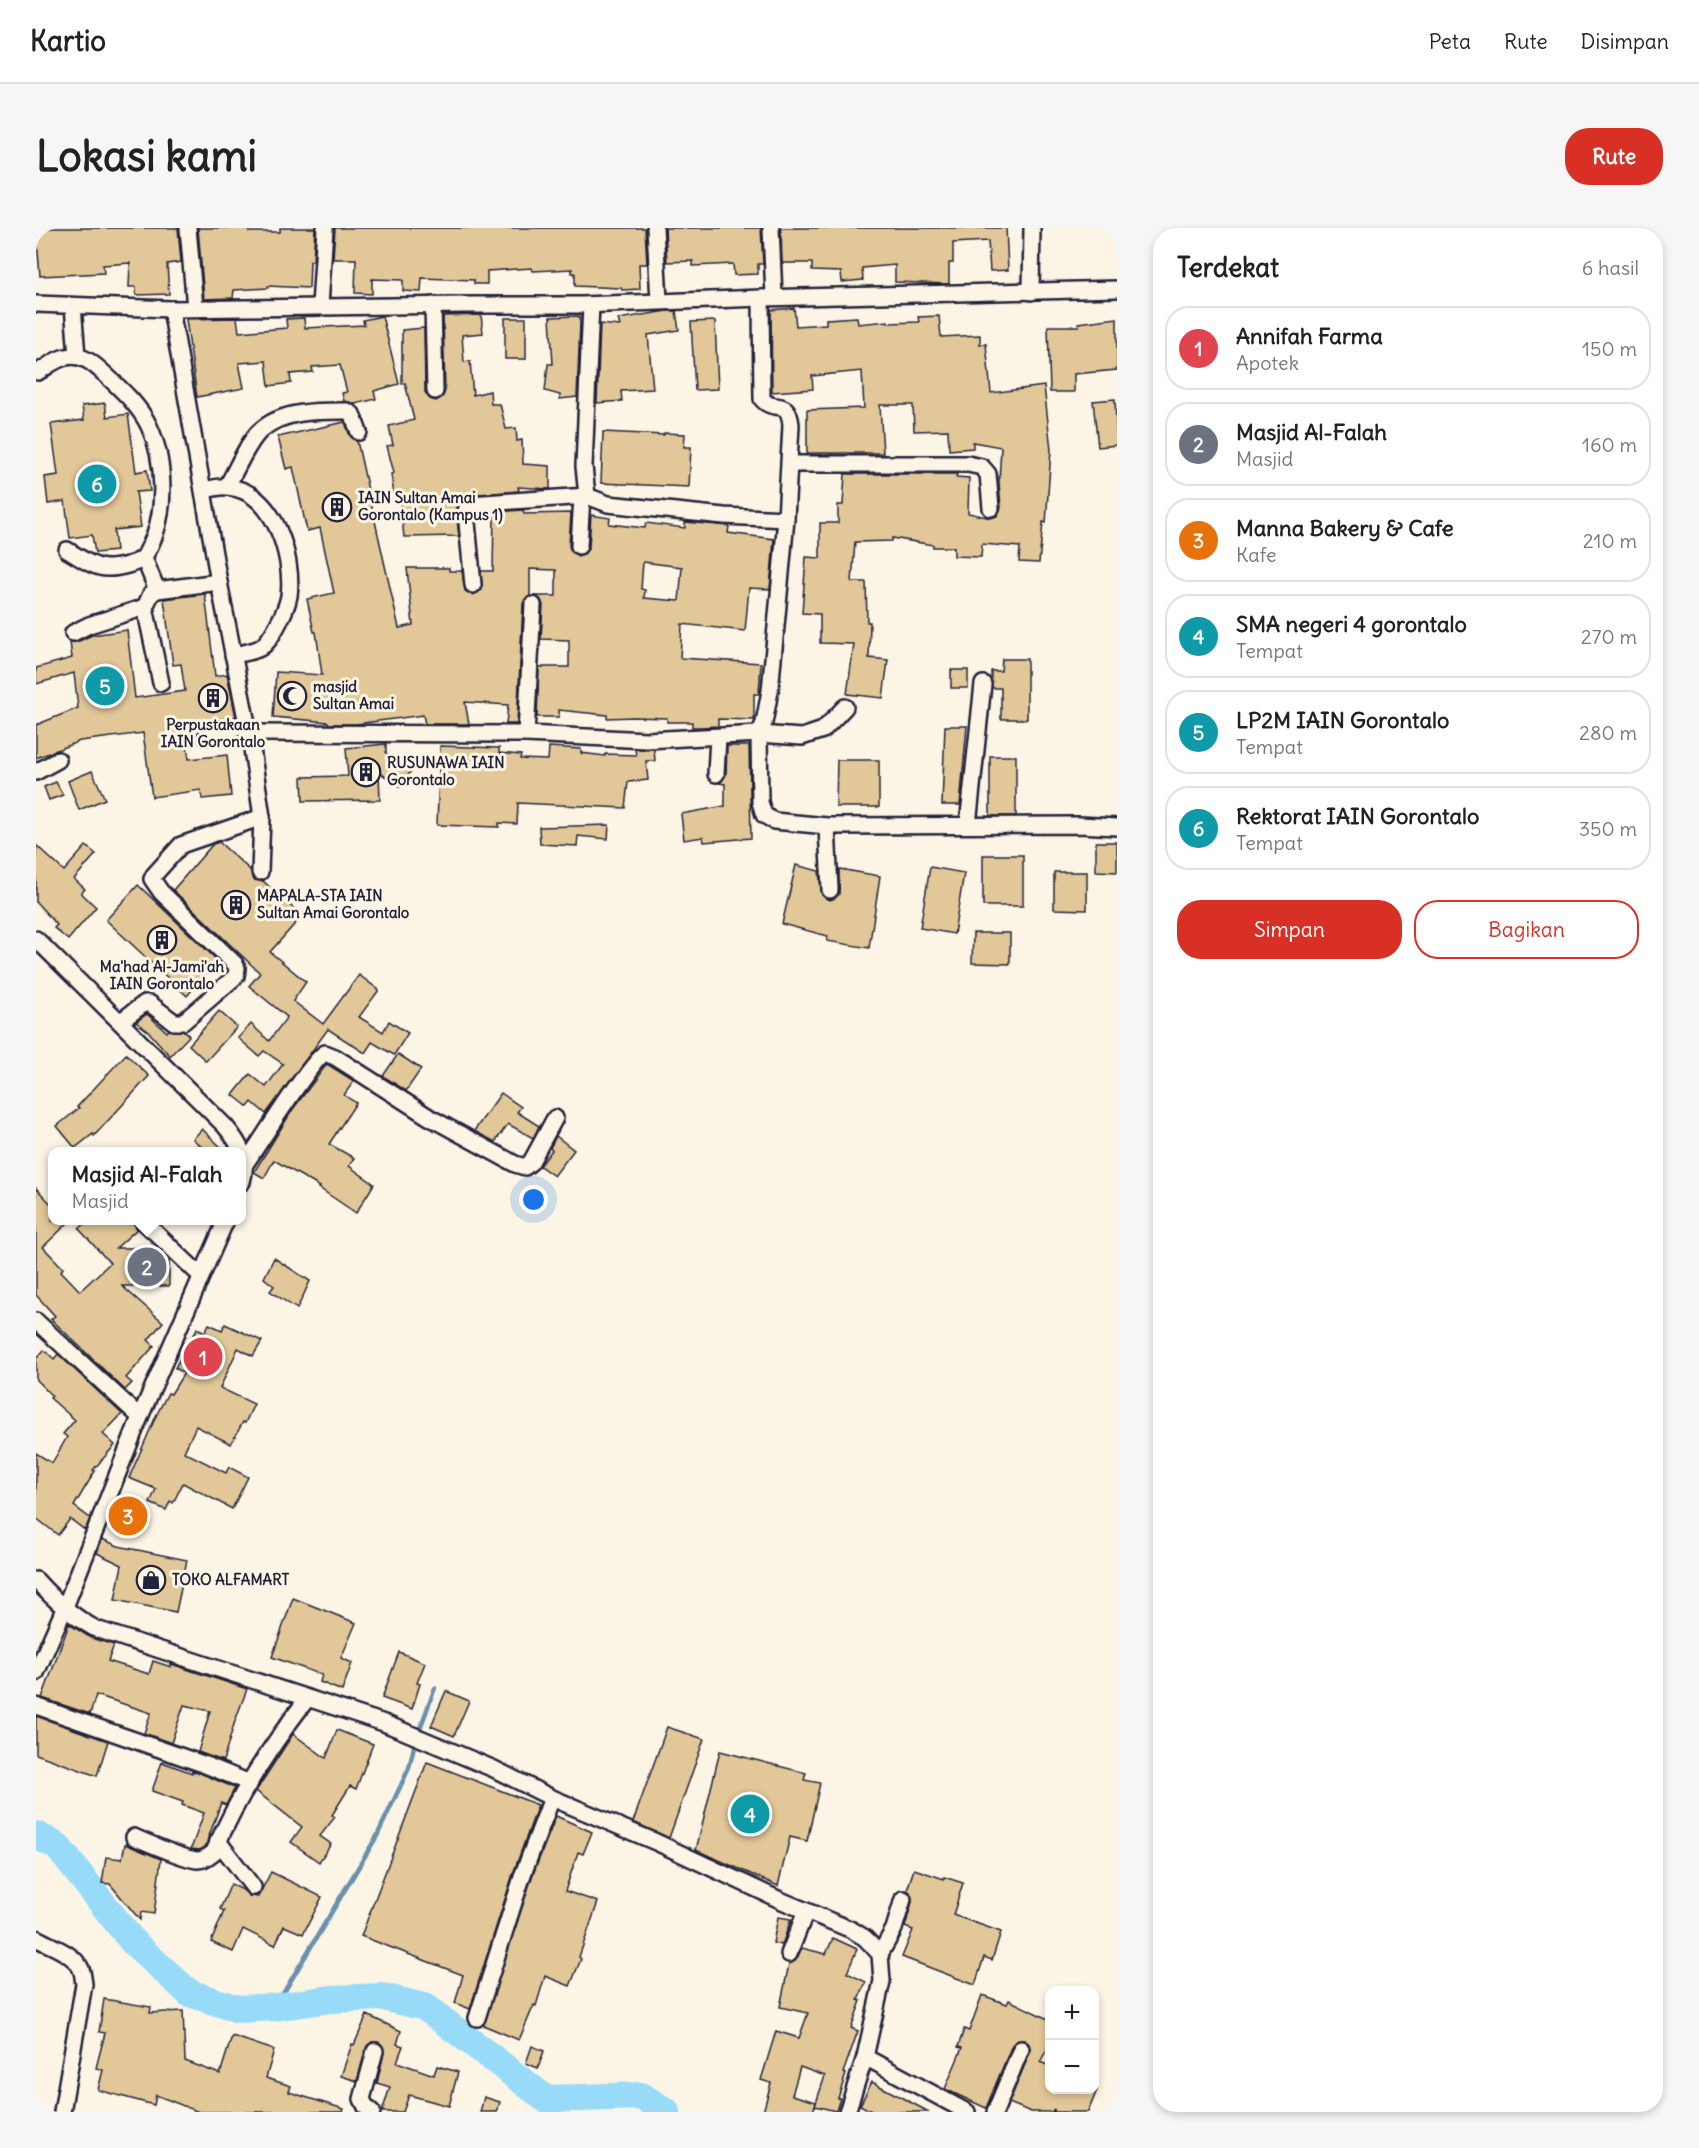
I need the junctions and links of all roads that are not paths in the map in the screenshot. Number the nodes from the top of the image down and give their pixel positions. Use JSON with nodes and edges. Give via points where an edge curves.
{"nodes":[{"id":1,"x":188,"y":228,"type":"edge"},
{"id":2,"x":325,"y":228,"type":"edge"},
{"id":3,"x":655,"y":228,"type":"edge"},
{"id":4,"x":771,"y":228,"type":"edge"},
{"id":5,"x":1032,"y":228,"type":"edge"},
{"id":6,"x":1117,"y":289,"type":"edge"},
{"id":7,"x":1031,"y":292,"type":"junction"},
{"id":8,"x":767,"y":298,"type":"junction"},
{"id":9,"x":659,"y":301,"type":"junction"},
{"id":10,"x":36,"y":304,"type":"edge"},
{"id":11,"x":433,"y":305,"type":"junction"},
{"id":12,"x":591,"y":305,"type":"junction"},
{"id":13,"x":73,"y":306,"type":"junction"},
{"id":14,"x":320,"y":306,"type":"junction"},
{"id":15,"x":195,"y":308,"type":"junction"},
{"id":16,"x":171,"y":309,"type":"junction"},
{"id":17,"x":77,"y":356,"type":"junction"},
{"id":18,"x":38,"y":372,"type":"dead end"},
{"id":19,"x":435,"y":391,"type":"dead end"},
{"id":20,"x":359,"y":432,"type":"dead end"},
{"id":21,"x":790,"y":464,"type":"junction"},
{"id":22,"x":227,"y":486,"type":"junction"},
{"id":23,"x":204,"y":490,"type":"junction"},
{"id":24,"x":584,"y":496,"type":"junction"},
{"id":25,"x":991,"y":507,"type":"dead end"},
{"id":26,"x":786,"y":519,"type":"junction"},
{"id":27,"x":579,"y":546,"type":"dead end"},
{"id":28,"x":68,"y":550,"type":"dead end"},
{"id":29,"x":144,"y":558,"type":"junction"},
{"id":30,"x":219,"y":582,"type":"junction"},
{"id":31,"x":473,"y":585,"type":"dead end"},
{"id":32,"x":157,"y":590,"type":"junction"},
{"id":33,"x":533,"y":605,"type":"dead end"},
{"id":34,"x":145,"y":607,"type":"junction"},
{"id":35,"x":73,"y":633,"type":"dead end"},
{"id":36,"x":233,"y":655,"type":"junction"},
{"id":37,"x":161,"y":683,"type":"dead end"},
{"id":38,"x":982,"y":684,"type":"dead end"},
{"id":39,"x":844,"y":706,"type":"dead end"},
{"id":40,"x":247,"y":729,"type":"junction"},
{"id":41,"x":759,"y":734,"type":"junction"},
{"id":42,"x":526,"y":735,"type":"junction"},
{"id":43,"x":206,"y":737,"type":"dead end"},
{"id":44,"x":718,"y":737,"type":"junction"},
{"id":45,"x":58,"y":760,"type":"dead end"},
{"id":46,"x":36,"y":771,"type":"edge"},
{"id":47,"x":716,"y":774,"type":"dead end"},
{"id":48,"x":262,"y":817,"type":"junction"},
{"id":49,"x":968,"y":825,"type":"junction"},
{"id":50,"x":827,"y":826,"type":"junction"},
{"id":51,"x":1117,"y":827,"type":"edge"},
{"id":52,"x":261,"y":866,"type":"dead end"},
{"id":53,"x":830,"y":890,"type":"dead end"},
{"id":54,"x":36,"y":939,"type":"edge"},
{"id":55,"x":121,"y":1022,"type":"junction"},
{"id":56,"x":555,"y":1118,"type":"dead end"},
{"id":57,"x":239,"y":1147,"type":"edge"},
{"id":58,"x":246,"y":1163,"type":"edge"},
{"id":59,"x":146,"y":1225,"type":"edge"},
{"id":60,"x":224,"y":1225,"type":"edge"},
{"id":61,"x":201,"y":1276,"type":"junction"},
{"id":62,"x":36,"y":1321,"type":"edge"},
{"id":63,"x":140,"y":1416,"type":"junction"},
{"id":64,"x":36,"y":1580,"type":"edge"},
{"id":65,"x":65,"y":1607,"type":"junction"},
{"id":66,"x":36,"y":1673,"type":"edge"},
{"id":67,"x":307,"y":1699,"type":"junction"},
{"id":68,"x":36,"y":1706,"type":"edge"},
{"id":69,"x":250,"y":1783,"type":"junction"},
{"id":70,"x":552,"y":1798,"type":"junction"},
{"id":71,"x":134,"y":1837,"type":"dead end"},
{"id":72,"x":219,"y":1841,"type":"junction"},
{"id":73,"x":253,"y":1887,"type":"dead end"},
{"id":74,"x":903,"y":1899,"type":"dead end"},
{"id":75,"x":806,"y":1911,"type":"junction"},
{"id":76,"x":36,"y":1938,"type":"edge"},
{"id":77,"x":789,"y":1954,"type":"dead end"},
{"id":78,"x":880,"y":1954,"type":"junction"},
{"id":79,"x":477,"y":2018,"type":"dead end"},
{"id":80,"x":1021,"y":2049,"type":"dead end"},
{"id":81,"x":375,"y":2051,"type":"dead end"},
{"id":82,"x":864,"y":2057,"type":"junction"},
{"id":83,"x":360,"y":2105,"type":"edge"},
{"id":84,"x":62,"y":2112,"type":"edge"},
{"id":85,"x":372,"y":2112,"type":"edge"},
{"id":86,"x":847,"y":2112,"type":"edge"},
{"id":87,"x":967,"y":2112,"type":"edge"},
{"id":88,"x":995,"y":2112,"type":"edge"}],
"edges":[{"from":1,"to":15,"type":"street"},
{"from":2,"to":14,"type":"street"},
{"from":3,"to":9,"type":"street"},
{"from":4,"to":8,"type":"street"},
{"from":5,"to":7,"type":"street"},
{"from":6,"to":7,"type":"street"},
{"from":7,"to":8,"type":"street"},
{"from":8,"to":9,"type":"street"},
{"from":8,"to":21,"type":"street","via":[[762,399],[789,411]]},
{"from":9,"to":12,"type":"street"},
{"from":10,"to":13,"type":"street"},
{"from":11,"to":12,"type":"street"},
{"from":11,"to":14,"type":"street"},
{"from":11,"to":19,"type":"street"},
{"from":12,"to":24,"type":"street"},
{"from":13,"to":16,"type":"street"},
{"from":13,"to":17,"type":"street"},
{"from":14,"to":15,"type":"street"},
{"from":15,"to":16,"type":"street"},
{"from":16,"to":23,"type":"street"},
{"from":17,"to":18,"type":"street","via":[[58,359]]},
{"from":17,"to":29,"type":"street","via":[[95,365],[132,400],[149,426],[158,452],[160,506],[155,535]]},
{"from":20,"to":22,"type":"street","via":[[347,411],[283,417],[260,430]]},
{"from":21,"to":25,"type":"street","via":[[968,464],[982,467],[988,474]]},
{"from":21,"to":26,"type":"street"},
{"from":22,"to":23,"type":"street"},
{"from":22,"to":36,"type":"street","via":[[255,497],[277,525],[289,582],[289,597],[270,639],[260,648]]},
{"from":23,"to":30,"type":"street"},
{"from":24,"to":26,"type":"street","via":[[608,504],[643,508]]},
{"from":24,"to":27,"type":"street"},
{"from":24,"to":31,"type":"street","via":[[469,504],[466,512]]},
{"from":26,"to":41,"type":"street","via":[[770,691]]},
{"from":28,"to":29,"type":"street","via":[[107,569]]},
{"from":29,"to":32,"type":"street"},
{"from":30,"to":32,"type":"street"},
{"from":30,"to":36,"type":"street"},
{"from":32,"to":34,"type":"street"},
{"from":33,"to":42,"type":"street"},
{"from":34,"to":35,"type":"street","via":[[89,624]]},
{"from":34,"to":37,"type":"street"},
{"from":36,"to":40,"type":"street"},
{"from":38,"to":49,"type":"street"},
{"from":39,"to":41,"type":"street","via":[[823,730],[813,734]]},
{"from":40,"to":42,"type":"street"},
{"from":40,"to":43,"type":"street"},
{"from":40,"to":48,"type":"street"},
{"from":41,"to":44,"type":"street"},
{"from":41,"to":50,"type":"street","via":[[760,802],[764,815],[774,822]]},
{"from":42,"to":44,"type":"street","via":[[647,740]]},
{"from":44,"to":47,"type":"street"},
{"from":45,"to":46,"type":"street"},
{"from":48,"to":52,"type":"street"},
{"from":48,"to":55,"type":"street","via":[[181,845],[152,879],[235,964],[237,973],[232,981],[183,1022],[174,1022],[149,1003]]},
{"from":49,"to":50,"type":"street"},
{"from":49,"to":51,"type":"street"},
{"from":50,"to":53,"type":"street"},
{"from":54,"to":55,"type":"street"},
{"from":55,"to":57,"type":"street","via":[[225,1126]]},
{"from":56,"to":58,"type":"street","via":[[525,1167],[429,1117],[325,1053]]},
{"from":59,"to":61,"type":"street"},
{"from":60,"to":61,"type":"street"},
{"from":61,"to":63,"type":"street"},
{"from":62,"to":63,"type":"street"},
{"from":63,"to":65,"type":"street"},
{"from":64,"to":65,"type":"street"},
{"from":65,"to":66,"type":"street"},
{"from":65,"to":67,"type":"street","via":[[96,1629]]},
{"from":67,"to":69,"type":"street"},
{"from":67,"to":70,"type":"street","via":[[384,1723]]},
{"from":68,"to":69,"type":"street"},
{"from":69,"to":72,"type":"street"},
{"from":70,"to":75,"type":"street"},
{"from":70,"to":79,"type":"street"},
{"from":71,"to":72,"type":"street","via":[[200,1860],[210,1856]]},
{"from":72,"to":73,"type":"street"},
{"from":74,"to":78,"type":"street","via":[[894,1929]]},
{"from":75,"to":77,"type":"street"},
{"from":75,"to":78,"type":"street","via":[[852,1930]]},
{"from":76,"to":84,"type":"street","via":[[68,1955],[82,1970],[84,1984]]},
{"from":78,"to":82,"type":"street","via":[[882,1981]]},
{"from":80,"to":88,"type":"street"},
{"from":81,"to":83,"type":"street"},
{"from":82,"to":86,"type":"street"},
{"from":82,"to":87,"type":"street"},
{"from":83,"to":85,"type":"street"}]}
